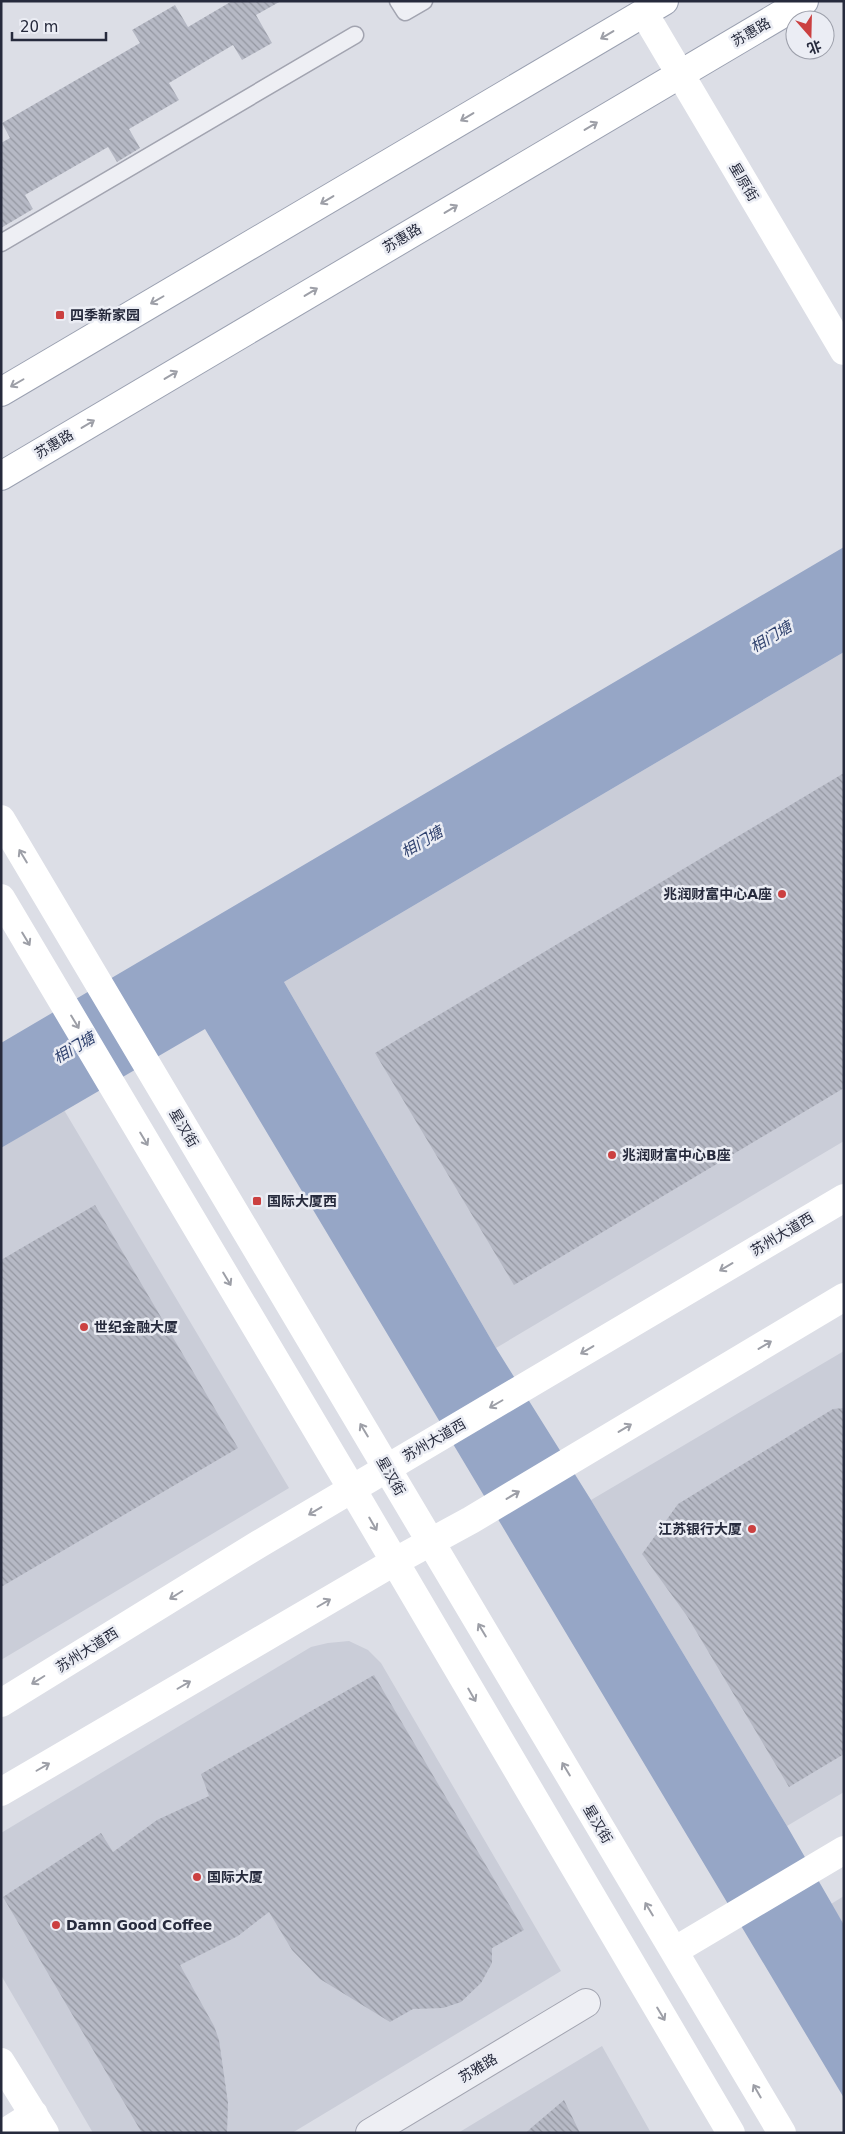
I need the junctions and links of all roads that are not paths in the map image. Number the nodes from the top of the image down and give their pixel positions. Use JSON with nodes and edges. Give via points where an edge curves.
{"nodes":[{"id":1,"x":398,"y":1,"type":"edge"},
{"id":2,"x":424,"y":1,"type":"edge"},
{"id":3,"x":804,"y":1,"type":"edge"},
{"id":4,"x":654,"y":7,"type":"edge"},
{"id":5,"x":355,"y":35,"type":"dead end"},
{"id":6,"x":679,"y":74,"type":"junction"},
{"id":7,"x":1,"y":243,"type":"edge"},
{"id":8,"x":844,"y":351,"type":"edge"},
{"id":9,"x":1,"y":392,"type":"edge"},
{"id":10,"x":1,"y":476,"type":"edge"},
{"id":11,"x":1,"y":819,"type":"edge"},
{"id":12,"x":1,"y":898,"type":"edge"},
{"id":13,"x":844,"y":1198,"type":"edge"},
{"id":14,"x":844,"y":1298,"type":"edge"},
{"id":15,"x":387,"y":1468,"type":"junction"},
{"id":16,"x":352,"y":1489,"type":"junction"},
{"id":17,"x":430,"y":1542,"type":"junction"},
{"id":18,"x":394,"y":1562,"type":"junction"},
{"id":19,"x":1,"y":1703,"type":"edge"},
{"id":20,"x":1,"y":1792,"type":"edge"},
{"id":21,"x":844,"y":1850,"type":"edge"},
{"id":22,"x":674,"y":1951,"type":"junction"},
{"id":23,"x":586,"y":2003,"type":"dead end"},
{"id":24,"x":1,"y":2062,"type":"edge"},
{"id":25,"x":39,"y":2124,"type":"edge"},
{"id":26,"x":4,"y":2133,"type":"edge"},
{"id":27,"x":370,"y":2133,"type":"edge"},
{"id":28,"x":731,"y":2133,"type":"edge"},
{"id":29,"x":782,"y":2133,"type":"edge"}],
"edges":[{"from":1,"to":2,"type":"lane","via":[[405,12]]},
{"from":3,"to":6,"type":"main road","name":"苏惠路"},
{"from":4,"to":6,"type":"main road","name":"星原街"},
{"from":4,"to":9,"type":"main road","one_way":true},
{"from":5,"to":7,"type":"lane"},
{"from":6,"to":8,"type":"main road","name":"星原街"},
{"from":10,"to":6,"type":"main road","name":"苏惠路","one_way":true},
{"from":15,"to":11,"type":"main road","name":"星汉街","one_way":true},
{"from":12,"to":16,"type":"main road","one_way":true},
{"from":13,"to":15,"type":"main road","name":"苏州大道西","one_way":true},
{"from":17,"to":14,"type":"main road","one_way":true},
{"from":15,"to":16,"type":"main road","name":"苏州大道西"},
{"from":15,"to":17,"type":"main road","name":"星汉街"},
{"from":16,"to":18,"type":"main road","one_way":true},
{"from":16,"to":19,"type":"main road","name":"苏州大道西","one_way":true},
{"from":17,"to":18,"type":"main road"},
{"from":22,"to":17,"type":"main road","name":"星汉街","one_way":true},
{"from":20,"to":18,"type":"main road","one_way":true},
{"from":18,"to":28,"type":"main road","one_way":true},
{"from":21,"to":22,"type":"main road"},
{"from":29,"to":22,"type":"main road","name":"星汉街","one_way":true},
{"from":23,"to":27,"type":"street","name":"苏雅路"},
{"from":24,"to":25,"type":"main road"},
{"from":25,"to":26,"type":"main road"}]}
